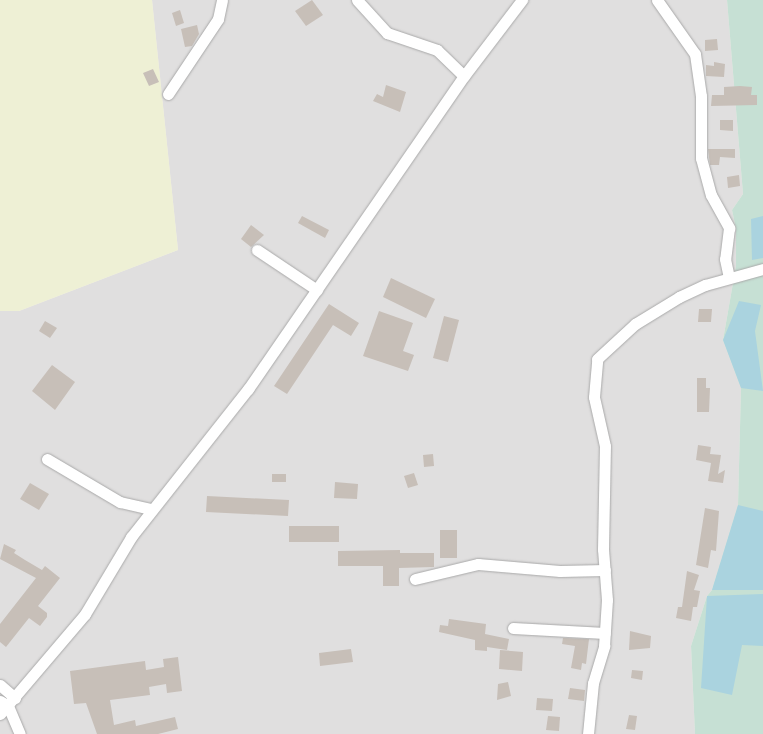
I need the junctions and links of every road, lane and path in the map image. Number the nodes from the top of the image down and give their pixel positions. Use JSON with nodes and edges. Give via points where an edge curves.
{"nodes":[{"id":1,"x":222,"y":0,"type":"edge"},
{"id":2,"x":357,"y":0,"type":"edge"},
{"id":3,"x":522,"y":0,"type":"edge"},
{"id":4,"x":657,"y":0,"type":"edge"},
{"id":5,"x":464,"y":76,"type":"junction"},
{"id":6,"x":168,"y":94,"type":"dead end"},
{"id":7,"x":257,"y":250,"type":"dead end"},
{"id":8,"x":763,"y":269,"type":"edge"},
{"id":9,"x":729,"y":278,"type":"junction"},
{"id":10,"x":317,"y":290,"type":"junction"},
{"id":11,"x":47,"y":459,"type":"dead end"},
{"id":12,"x":151,"y":509,"type":"junction"},
{"id":13,"x":605,"y":570,"type":"junction"},
{"id":14,"x":415,"y":579,"type":"dead end"},
{"id":15,"x":513,"y":628,"type":"dead end"},
{"id":16,"x":605,"y":633,"type":"junction"},
{"id":17,"x":0,"y":685,"type":"edge"},
{"id":18,"x":8,"y":702,"type":"edge"},
{"id":19,"x":0,"y":714,"type":"edge"},
{"id":20,"x":20,"y":734,"type":"edge"},
{"id":21,"x":588,"y":734,"type":"edge"}],
"edges":[{"from":1,"to":6,"type":"street","via":[[218,18]]},
{"from":2,"to":5,"type":"street","via":[[387,33],[437,50]]},
{"from":3,"to":5,"type":"street"},
{"from":4,"to":9,"type":"street","via":[[695,54],[702,96],[701,158],[710,195],[729,228],[724,259]]},
{"from":5,"to":10,"type":"street"},
{"from":7,"to":10,"type":"street"},
{"from":8,"to":9,"type":"street"},
{"from":9,"to":13,"type":"street","via":[[679,297],[654,312],[616,338],[597,359],[594,397],[605,446]]},
{"from":10,"to":12,"type":"street","via":[[248,389]]},
{"from":11,"to":12,"type":"street","via":[[120,502]]},
{"from":12,"to":18,"type":"street","via":[[85,614]]},
{"from":13,"to":14,"type":"street","via":[[560,571],[478,564]]},
{"from":13,"to":16,"type":"street"},
{"from":15,"to":16,"type":"street"},
{"from":16,"to":21,"type":"street","via":[[603,654],[593,683]]},
{"from":17,"to":18,"type":"street"},
{"from":18,"to":19,"type":"street"},
{"from":18,"to":20,"type":"street"}]}
